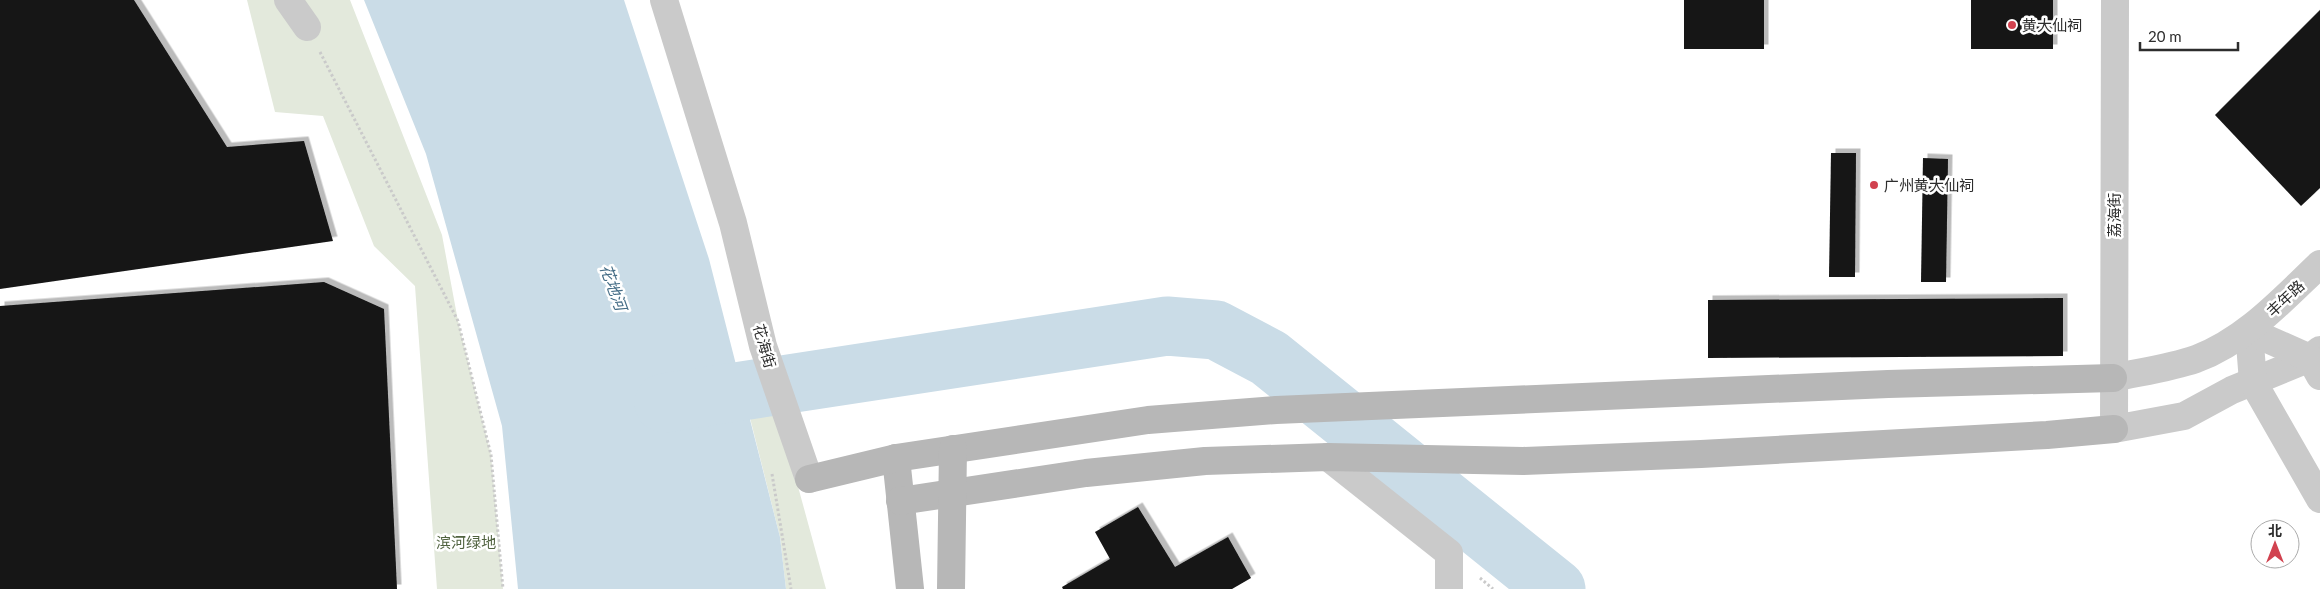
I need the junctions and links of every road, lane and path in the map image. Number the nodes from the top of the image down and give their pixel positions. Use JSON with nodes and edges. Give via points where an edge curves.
{"nodes":[{"id":1,"x":288,"y":0,"type":"edge"},
{"id":2,"x":664,"y":0,"type":"edge"},
{"id":3,"x":2115,"y":0,"type":"edge"},
{"id":4,"x":307,"y":27,"type":"joint"},
{"id":5,"x":2320,"y":264,"type":"edge"},
{"id":6,"x":2249,"y":331,"type":"junction"},
{"id":7,"x":2317,"y":362,"type":"edge"},
{"id":8,"x":2114,"y":378,"type":"junction"},
{"id":9,"x":2253,"y":382,"type":"junction"},
{"id":10,"x":2114,"y":429,"type":"junction"},
{"id":11,"x":953,"y":449,"type":"junction"},
{"id":12,"x":1328,"y":457,"type":"junction"},
{"id":13,"x":896,"y":458,"type":"junction"},
{"id":14,"x":771,"y":466,"type":"dead end"},
{"id":15,"x":954,"y":492,"type":"junction"},
{"id":16,"x":2320,"y":499,"type":"edge"},
{"id":17,"x":900,"y":501,"type":"junction"},
{"id":18,"x":503,"y":589,"type":"edge"},
{"id":19,"x":791,"y":589,"type":"edge"},
{"id":20,"x":910,"y":589,"type":"edge"},
{"id":21,"x":951,"y":589,"type":"edge"},
{"id":22,"x":1449,"y":589,"type":"edge"}],
"edges":[{"from":1,"to":4,"type":"street"},
{"from":2,"to":13,"type":"street","name":"花海街","via":[[733,223],[762,340],[809,479]]},
{"from":3,"to":8,"type":"street","name":"荔海街"},
{"from":4,"to":18,"type":"path","via":[[458,321],[491,455]]},
{"from":5,"to":6,"type":"street","name":"丰年路"},
{"from":6,"to":7,"type":"street"},
{"from":6,"to":8,"type":"street","name":"丰年路","via":[[2195,359]]},
{"from":6,"to":9,"type":"street"},
{"from":7,"to":9,"type":"street"},
{"from":8,"to":10,"type":"street","name":"荔海街"},
{"from":8,"to":11,"type":"street","name":"花海街","via":[[1276,410],[1148,420]]},
{"from":9,"to":10,"type":"street","via":[[2184,416]]},
{"from":9,"to":16,"type":"street"},
{"from":10,"to":12,"type":"street","via":[[1711,454],[1524,461]]},
{"from":11,"to":13,"type":"street","name":"花海街"},
{"from":11,"to":15,"type":"street"},
{"from":12,"to":15,"type":"street","via":[[1205,461],[1086,473]]},
{"from":12,"to":22,"type":"street","via":[[1449,553]]},
{"from":13,"to":17,"type":"street"},
{"from":14,"to":19,"type":"path"},
{"from":15,"to":17,"type":"street"},
{"from":15,"to":21,"type":"street"},
{"from":17,"to":20,"type":"street"}]}
